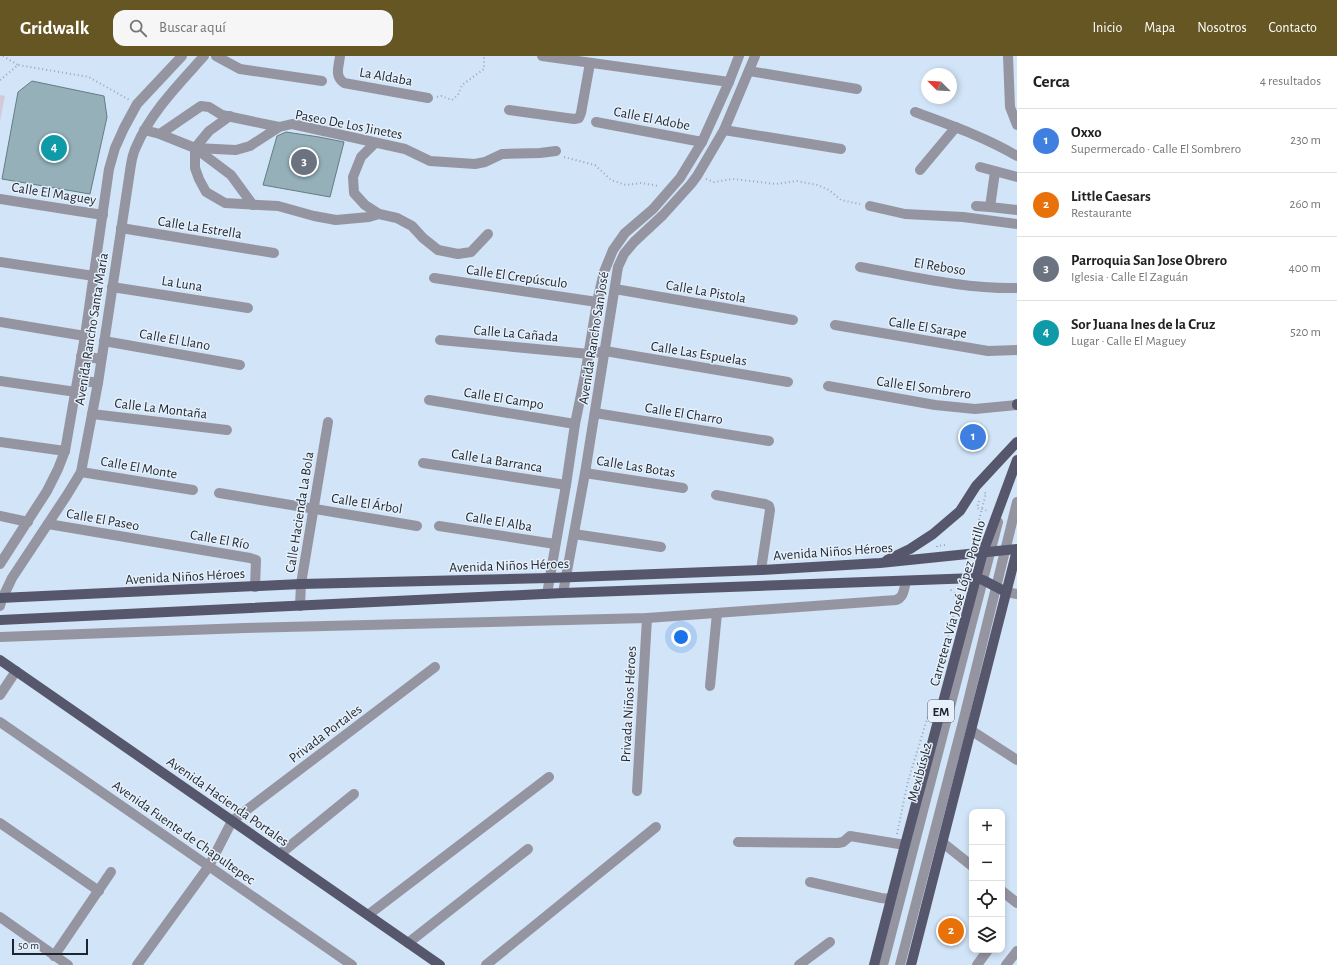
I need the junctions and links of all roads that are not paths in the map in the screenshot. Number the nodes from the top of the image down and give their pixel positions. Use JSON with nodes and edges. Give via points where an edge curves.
{"nodes":[{"id":1,"x":182,"y":56,"type":"edge"},
{"id":2,"x":204,"y":56,"type":"edge"},
{"id":3,"x":216,"y":56,"type":"edge"},
{"id":4,"x":340,"y":56,"type":"edge"},
{"id":5,"x":542,"y":56,"type":"edge"},
{"id":6,"x":738,"y":56,"type":"edge"},
{"id":7,"x":755,"y":56,"type":"edge"},
{"id":8,"x":1008,"y":56,"type":"edge"},
{"id":9,"x":604,"y":60,"type":"edge"},
{"id":10,"x":590,"y":63,"type":"junction"},
{"id":11,"x":749,"y":71,"type":"junction"},
{"id":12,"x":322,"y":81,"type":"dead end"},
{"id":13,"x":729,"y":82,"type":"junction"},
{"id":14,"x":857,"y":89,"type":"dead end"},
{"id":15,"x":428,"y":98,"type":"road end"},
{"id":16,"x":509,"y":110,"type":"dead end"},
{"id":17,"x":915,"y":112,"type":"dead end"},
{"id":18,"x":230,"y":116,"type":"junction"},
{"id":19,"x":596,"y":122,"type":"dead end"},
{"id":20,"x":1017,"y":125,"type":"edge"},
{"id":21,"x":279,"y":127,"type":"junction"},
{"id":22,"x":956,"y":127,"type":"junction"},
{"id":23,"x":144,"y":130,"type":"junction"},
{"id":24,"x":724,"y":130,"type":"junction"},
{"id":25,"x":160,"y":134,"type":"junction"},
{"id":26,"x":702,"y":142,"type":"junction"},
{"id":27,"x":375,"y":143,"type":"junction"},
{"id":28,"x":195,"y":148,"type":"junction"},
{"id":29,"x":841,"y":149,"type":"dead end"},
{"id":30,"x":556,"y":151,"type":"road end"},
{"id":31,"x":1017,"y":156,"type":"edge"},
{"id":32,"x":980,"y":167,"type":"dead end"},
{"id":33,"x":920,"y":170,"type":"dead end"},
{"id":34,"x":995,"y":172,"type":"junction"},
{"id":35,"x":1017,"y":177,"type":"edge"},
{"id":36,"x":0,"y":199,"type":"edge"},
{"id":37,"x":253,"y":205,"type":"junction"},
{"id":38,"x":870,"y":206,"type":"road end"},
{"id":39,"x":976,"y":206,"type":"dead end"},
{"id":40,"x":990,"y":206,"type":"junction"},
{"id":41,"x":1017,"y":210,"type":"edge"},
{"id":42,"x":379,"y":214,"type":"junction"},
{"id":43,"x":103,"y":215,"type":"junction"},
{"id":44,"x":1017,"y":224,"type":"edge"},
{"id":45,"x":122,"y":228,"type":"junction"},
{"id":46,"x":488,"y":234,"type":"dead end"},
{"id":47,"x":274,"y":253,"type":"dead end"},
{"id":48,"x":0,"y":262,"type":"edge"},
{"id":49,"x":860,"y":267,"type":"dead end"},
{"id":50,"x":94,"y":276,"type":"junction"},
{"id":51,"x":434,"y":278,"type":"dead end"},
{"id":52,"x":112,"y":287,"type":"junction"},
{"id":53,"x":1017,"y":288,"type":"edge"},
{"id":54,"x":615,"y":289,"type":"junction"},
{"id":55,"x":597,"y":302,"type":"junction"},
{"id":56,"x":248,"y":308,"type":"dead end"},
{"id":57,"x":793,"y":320,"type":"dead end"},
{"id":58,"x":0,"y":322,"type":"edge"},
{"id":59,"x":835,"y":326,"type":"dead end"},
{"id":60,"x":85,"y":336,"type":"junction"},
{"id":61,"x":104,"y":340,"type":"junction"},
{"id":62,"x":440,"y":340,"type":"dead end"},
{"id":63,"x":1017,"y":350,"type":"edge"},
{"id":64,"x":605,"y":352,"type":"junction"},
{"id":65,"x":589,"y":354,"type":"junction"},
{"id":66,"x":81,"y":356,"type":"junction"},
{"id":67,"x":101,"y":359,"type":"junction"},
{"id":68,"x":240,"y":365,"type":"dead end"},
{"id":69,"x":78,"y":380,"type":"junction"},
{"id":70,"x":0,"y":381,"type":"edge"},
{"id":71,"x":788,"y":382,"type":"dead end"},
{"id":72,"x":98,"y":383,"type":"junction"},
{"id":73,"x":828,"y":386,"type":"dead end"},
{"id":74,"x":76,"y":392,"type":"junction"},
{"id":75,"x":429,"y":400,"type":"dead end"},
{"id":76,"x":1017,"y":404,"type":"edge"},
{"id":77,"x":595,"y":413,"type":"junction"},
{"id":78,"x":92,"y":414,"type":"junction"},
{"id":79,"x":328,"y":422,"type":"dead end"},
{"id":80,"x":575,"y":424,"type":"junction"},
{"id":81,"x":227,"y":430,"type":"dead end"},
{"id":82,"x":769,"y":440,"type":"dead end"},
{"id":83,"x":0,"y":442,"type":"edge"},
{"id":84,"x":1017,"y":442,"type":"edge"},
{"id":85,"x":1017,"y":447,"type":"edge"},
{"id":86,"x":65,"y":451,"type":"junction"},
{"id":87,"x":1017,"y":460,"type":"edge"},
{"id":88,"x":423,"y":462,"type":"dead end"},
{"id":89,"x":81,"y":472,"type":"junction"},
{"id":90,"x":585,"y":473,"type":"junction"},
{"id":91,"x":566,"y":486,"type":"junction"},
{"id":92,"x":683,"y":488,"type":"dead end"},
{"id":93,"x":193,"y":490,"type":"dead end"},
{"id":94,"x":219,"y":493,"type":"dead end"},
{"id":95,"x":716,"y":495,"type":"dead end"},
{"id":96,"x":1017,"y":502,"type":"edge"},
{"id":97,"x":314,"y":509,"type":"junction"},
{"id":98,"x":0,"y":516,"type":"edge"},
{"id":99,"x":28,"y":522,"type":"junction"},
{"id":100,"x":48,"y":524,"type":"junction"},
{"id":101,"x":417,"y":526,"type":"dead end"},
{"id":102,"x":439,"y":526,"type":"dead end"},
{"id":103,"x":574,"y":534,"type":"junction"},
{"id":104,"x":152,"y":542,"type":"joint"},
{"id":105,"x":555,"y":544,"type":"junction"},
{"id":106,"x":661,"y":547,"type":"dead end"},
{"id":107,"x":1017,"y":549,"type":"edge"},
{"id":108,"x":1004,"y":551,"type":"junction"},
{"id":109,"x":987,"y":552,"type":"junction"},
{"id":110,"x":880,"y":563,"type":"junction"},
{"id":111,"x":0,"y":564,"type":"edge"},
{"id":112,"x":761,"y":570,"type":"junction"},
{"id":113,"x":549,"y":578,"type":"junction"},
{"id":114,"x":566,"y":578,"type":"junction"},
{"id":115,"x":980,"y":579,"type":"junction"},
{"id":116,"x":906,"y":581,"type":"junction"},
{"id":117,"x":301,"y":584,"type":"junction"},
{"id":118,"x":996,"y":586,"type":"junction"},
{"id":119,"x":255,"y":587,"type":"junction"},
{"id":120,"x":1006,"y":592,"type":"junction"},
{"id":121,"x":563,"y":593,"type":"junction"},
{"id":122,"x":547,"y":594,"type":"junction"},
{"id":123,"x":1017,"y":594,"type":"edge"},
{"id":124,"x":1,"y":601,"type":"edge"},
{"id":125,"x":300,"y":606,"type":"junction"},
{"id":126,"x":717,"y":613,"type":"junction"},
{"id":127,"x":647,"y":618,"type":"junction"},
{"id":128,"x":0,"y":620,"type":"edge"},
{"id":129,"x":0,"y":637,"type":"edge"},
{"id":130,"x":0,"y":660,"type":"edge"},
{"id":131,"x":435,"y":667,"type":"dead end"},
{"id":132,"x":16,"y":671,"type":"junction"},
{"id":133,"x":710,"y":686,"type":"dead end"},
{"id":134,"x":0,"y":695,"type":"edge"},
{"id":135,"x":0,"y":722,"type":"edge"},
{"id":136,"x":972,"y":731,"type":"junction"},
{"id":137,"x":1017,"y":760,"type":"edge"},
{"id":138,"x":549,"y":777,"type":"dead end"},
{"id":139,"x":637,"y":791,"type":"dead end"},
{"id":140,"x":354,"y":794,"type":"dead end"},
{"id":141,"x":232,"y":821,"type":"junction"},
{"id":142,"x":0,"y":823,"type":"edge"},
{"id":143,"x":656,"y":827,"type":"dead end"},
{"id":144,"x":738,"y":842,"type":"dead end"},
{"id":145,"x":943,"y":843,"type":"junction"},
{"id":146,"x":899,"y":844,"type":"junction"},
{"id":147,"x":528,"y":849,"type":"dead end"},
{"id":148,"x":280,"y":854,"type":"junction"},
{"id":149,"x":969,"y":864,"type":"edge"},
{"id":150,"x":210,"y":866,"type":"junction"},
{"id":151,"x":112,"y":872,"type":"dead end"},
{"id":152,"x":810,"y":882,"type":"dead end"},
{"id":153,"x":99,"y":891,"type":"junction"},
{"id":154,"x":1005,"y":893,"type":"edge"},
{"id":155,"x":891,"y":899,"type":"junction"},
{"id":156,"x":1017,"y":903,"type":"edge"},
{"id":157,"x":368,"y":915,"type":"junction"},
{"id":158,"x":0,"y":917,"type":"edge"},
{"id":159,"x":830,"y":942,"type":"dead end"},
{"id":160,"x":408,"y":943,"type":"junction"},
{"id":161,"x":1017,"y":951,"type":"edge"},
{"id":162,"x":986,"y":953,"type":"edge"},
{"id":163,"x":54,"y":956,"type":"junction"},
{"id":164,"x":68,"y":965,"type":"edge"},
{"id":165,"x":137,"y":965,"type":"edge"},
{"id":166,"x":352,"y":965,"type":"edge"},
{"id":167,"x":440,"y":965,"type":"edge"},
{"id":168,"x":486,"y":965,"type":"edge"},
{"id":169,"x":799,"y":965,"type":"edge"},
{"id":170,"x":874,"y":965,"type":"edge"},
{"id":171,"x":883,"y":965,"type":"edge"},
{"id":172,"x":900,"y":965,"type":"edge"},
{"id":173,"x":911,"y":965,"type":"edge"},
{"id":174,"x":977,"y":965,"type":"edge"},
{"id":175,"x":1006,"y":965,"type":"edge"}],
"edges":[{"from":1,"to":43,"type":"street","name":"Avenida Rancho Santa María","via":[[137,104],[124,128],[115,148]]},
{"from":2,"to":23,"type":"street","name":"Avenida Rancho Santa María","via":[[161,105]]},
{"from":3,"to":12,"type":"street","via":[[240,69]]},
{"from":4,"to":15,"type":"street","name":"La Aldaba","via":[[338,75],[344,83]]},
{"from":5,"to":10,"type":"street"},
{"from":6,"to":13,"type":"street","name":"Avenida Rancho San José"},
{"from":7,"to":11,"type":"street","name":"Avenida Rancho San José"},
{"from":8,"to":20,"type":"street","via":[[1010,107]]},
{"from":9,"to":10,"type":"street"},
{"from":9,"to":13,"type":"street"},
{"from":10,"to":16,"type":"street","via":[[578,118]]},
{"from":11,"to":14,"type":"street"},
{"from":11,"to":24,"type":"street","name":"Avenida Rancho San José"},
{"from":13,"to":26,"type":"street","name":"Avenida Rancho San José"},
{"from":17,"to":22,"type":"street"},
{"from":18,"to":21,"type":"street","name":"Paseo De Los Jinetes"},
{"from":18,"to":25,"type":"street","name":"Paseo De Los Jinetes","via":[[201,106]]},
{"from":18,"to":28,"type":"street","via":[[209,131]]},
{"from":19,"to":26,"type":"street","name":"Calle El Adobe"},
{"from":21,"to":27,"type":"street","name":"Paseo De Los Jinetes","via":[[292,124]]},
{"from":21,"to":28,"type":"street","via":[[250,146],[236,150]]},
{"from":22,"to":31,"type":"street","via":[[993,142]]},
{"from":22,"to":33,"type":"street"},
{"from":23,"to":25,"type":"street"},
{"from":23,"to":45,"type":"street","name":"Avenida Rancho Santa María","via":[[135,149]]},
{"from":24,"to":29,"type":"street"},
{"from":24,"to":54,"type":"street","name":"Avenida Rancho San José","via":[[691,184],[624,254],[618,267]]},
{"from":25,"to":28,"type":"street"},
{"from":26,"to":55,"type":"street","name":"Avenida Rancho San José","via":[[680,178],[652,209],[625,233],[613,250],[604,272]]},
{"from":27,"to":30,"type":"street","name":"Paseo De Los Jinetes","via":[[405,149],[430,161],[475,164],[502,154]]},
{"from":27,"to":42,"type":"street","via":[[361,158],[353,177],[354,193],[365,205]]},
{"from":28,"to":37,"type":"street","via":[[231,175]]},
{"from":28,"to":37,"type":"street","via":[[195,168],[206,192],[226,203]]},
{"from":32,"to":34,"type":"street"},
{"from":34,"to":35,"type":"street"},
{"from":34,"to":40,"type":"street"},
{"from":36,"to":43,"type":"street","name":"Calle El Maguey"},
{"from":37,"to":42,"type":"street","via":[[278,206],[336,220]]},
{"from":38,"to":44,"type":"street","via":[[904,214],[963,217]]},
{"from":39,"to":40,"type":"street"},
{"from":40,"to":41,"type":"street"},
{"from":42,"to":46,"type":"street","via":[[397,218],[412,226],[438,250],[458,254],[471,252]]},
{"from":43,"to":50,"type":"street","name":"Avenida Rancho Santa María"},
{"from":45,"to":47,"type":"street","name":"Calle La Estrella"},
{"from":45,"to":52,"type":"street","name":"Avenida Rancho Santa María"},
{"from":48,"to":50,"type":"street"},
{"from":49,"to":53,"type":"street","name":"El Reboso","via":[[954,284]]},
{"from":50,"to":60,"type":"street","name":"Avenida Rancho Santa María"},
{"from":51,"to":55,"type":"street","name":"Calle El Crepúsculo"},
{"from":52,"to":56,"type":"street","name":"La Luna"},
{"from":52,"to":61,"type":"street","name":"Avenida Rancho Santa María"},
{"from":54,"to":57,"type":"street","name":"Calle La Pistola"},
{"from":54,"to":64,"type":"street","name":"Avenida Rancho San José"},
{"from":55,"to":65,"type":"street","name":"Avenida Rancho San José"},
{"from":58,"to":60,"type":"street"},
{"from":59,"to":63,"type":"street","name":"Calle El Sarape","via":[[988,351]]},
{"from":60,"to":66,"type":"street","name":"Avenida Rancho Santa María"},
{"from":61,"to":67,"type":"street","name":"Avenida Rancho Santa María"},
{"from":61,"to":68,"type":"street","name":"Calle El Llano"},
{"from":62,"to":65,"type":"street","name":"Calle La Cañada"},
{"from":64,"to":65,"type":"street","name":"Calle La Cañada"},
{"from":64,"to":71,"type":"street","name":"Calle Las Espuelas"},
{"from":64,"to":77,"type":"street","name":"Avenida Rancho San José"},
{"from":65,"to":80,"type":"street","name":"Avenida Rancho San José"},
{"from":66,"to":67,"type":"street"},
{"from":66,"to":69,"type":"street","name":"Avenida Rancho Santa María"},
{"from":67,"to":72,"type":"street","name":"Avenida Rancho Santa María"},
{"from":69,"to":72,"type":"street"},
{"from":69,"to":74,"type":"street","name":"Avenida Rancho Santa María"},
{"from":70,"to":74,"type":"street"},
{"from":72,"to":78,"type":"street","name":"Avenida Rancho Santa María"},
{"from":73,"to":76,"type":"street","name":"Calle El Sombrero","via":[[943,406],[975,409]]},
{"from":74,"to":86,"type":"street","name":"Avenida Rancho Santa María"},
{"from":75,"to":80,"type":"street","name":"Calle El Campo"},
{"from":77,"to":82,"type":"street","name":"Calle El Charro"},
{"from":77,"to":90,"type":"street","name":"Avenida Rancho San José"},
{"from":78,"to":81,"type":"street","name":"Calle La Montaña"},
{"from":78,"to":89,"type":"street","name":"Avenida Rancho Santa María"},
{"from":79,"to":97,"type":"street","name":"Calle Hacienda La Bola"},
{"from":80,"to":91,"type":"street","name":"Avenida Rancho San José"},
{"from":83,"to":86,"type":"street"},
{"from":84,"to":110,"type":"main road","via":[[976,486],[960,511],[934,534]]},
{"from":85,"to":109,"type":"street","name":"Mexibús L2"},
{"from":86,"to":99,"type":"street","name":"Avenida Rancho Santa María","via":[[47,491]]},
{"from":87,"to":109,"type":"main road","name":"Carretera Vía José López Portillo"},
{"from":88,"to":91,"type":"street","name":"Calle La Barranca"},
{"from":89,"to":93,"type":"street","name":"Calle El Monte"},
{"from":89,"to":100,"type":"street","name":"Avenida Rancho Santa María"},
{"from":90,"to":92,"type":"street","name":"Calle Las Botas"},
{"from":90,"to":103,"type":"street","name":"Avenida Rancho San José"},
{"from":91,"to":105,"type":"street","name":"Avenida Rancho San José"},
{"from":94,"to":97,"type":"street","name":"Calle El Árbol"},
{"from":95,"to":112,"type":"street","via":[[769,506]]},
{"from":96,"to":108,"type":"street","name":"Mexibús L2"},
{"from":97,"to":101,"type":"street","name":"Calle El Árbol"},
{"from":97,"to":117,"type":"street","name":"Calle Hacienda La Bola"},
{"from":98,"to":99,"type":"street"},
{"from":99,"to":111,"type":"street","name":"Avenida Rancho Santa María"},
{"from":100,"to":104,"type":"street","name":"Calle El Paseo"},
{"from":100,"to":124,"type":"street","name":"Avenida Rancho Santa María","via":[[12,578]]},
{"from":102,"to":105,"type":"street","name":"Calle El Alba"},
{"from":103,"to":106,"type":"street"},
{"from":103,"to":114,"type":"street","name":"Avenida Rancho San José"},
{"from":104,"to":119,"type":"street","name":"Calle El Río","via":[[256,560]]},
{"from":105,"to":113,"type":"street","name":"Avenida Rancho San José"},
{"from":107,"to":108,"type":"main road","name":"Avenida Niños Héroes"},
{"from":107,"to":120,"type":"main road","number":"EM"},
{"from":108,"to":109,"type":"main road","name":"Avenida Niños Héroes"},
{"from":108,"to":118,"type":"street","name":"Mexibús L2"},
{"from":109,"to":110,"type":"main road","name":"Avenida Niños Héroes"},
{"from":109,"to":115,"type":"street","name":"Mexibús L2"},
{"from":110,"to":112,"type":"main road","name":"Avenida Niños Héroes"},
{"from":112,"to":114,"type":"main road","name":"Avenida Niños Héroes"},
{"from":113,"to":114,"type":"main road","name":"Avenida Niños Héroes"},
{"from":113,"to":117,"type":"main road","name":"Avenida Niños Héroes"},
{"from":113,"to":122,"type":"street","name":"Avenida Rancho San José"},
{"from":114,"to":121,"type":"street","name":"Avenida Rancho San José"},
{"from":115,"to":116,"type":"main road"},
{"from":115,"to":118,"type":"main road"},
{"from":115,"to":146,"type":"main road","name":"Carretera Vía José López Portillo","number":"EM"},
{"from":115,"to":171,"type":"street","name":"Mexibús L2"},
{"from":116,"to":121,"type":"main road"},
{"from":116,"to":126,"type":"street","via":[[903,595],[896,600]]},
{"from":117,"to":119,"type":"main road","name":"Avenida Niños Héroes"},
{"from":117,"to":125,"type":"street","name":"Calle Hacienda La Bola"},
{"from":118,"to":120,"type":"main road"},
{"from":118,"to":172,"type":"street","name":"Mexibús L2"},
{"from":119,"to":124,"type":"main road","name":"Avenida Niños Héroes"},
{"from":120,"to":123,"type":"street"},
{"from":120,"to":136,"type":"main road","number":"EM"},
{"from":121,"to":122,"type":"main road"},
{"from":122,"to":125,"type":"main road"},
{"from":125,"to":128,"type":"main road"},
{"from":126,"to":127,"type":"street"},
{"from":126,"to":133,"type":"street"},
{"from":127,"to":129,"type":"street"},
{"from":127,"to":139,"type":"street","name":"Privada Niños Héroes"},
{"from":130,"to":132,"type":"main road","name":"Avenida Hacienda Portales"},
{"from":131,"to":141,"type":"street","name":"Privada Portales"},
{"from":132,"to":134,"type":"street"},
{"from":132,"to":141,"type":"main road","name":"Avenida Hacienda Portales"},
{"from":135,"to":150,"type":"street","name":"Avenida Fuente de Chapultepec"},
{"from":136,"to":137,"type":"street"},
{"from":136,"to":145,"type":"main road","number":"EM"},
{"from":138,"to":157,"type":"street"},
{"from":140,"to":148,"type":"street"},
{"from":141,"to":148,"type":"main road","name":"Avenida Hacienda Portales"},
{"from":141,"to":150,"type":"street"},
{"from":142,"to":153,"type":"street"},
{"from":143,"to":168,"type":"street"},
{"from":144,"to":146,"type":"street","via":[[838,843],[850,836]]},
{"from":145,"to":149,"type":"street"},
{"from":145,"to":173,"type":"main road","number":"EM"},
{"from":146,"to":155,"type":"main road","name":"Carretera Vía José López Portillo","number":"EM"},
{"from":147,"to":160,"type":"street"},
{"from":148,"to":157,"type":"main road","name":"Avenida Hacienda Portales"},
{"from":150,"to":165,"type":"street"},
{"from":150,"to":166,"type":"street","name":"Avenida Fuente de Chapultepec"},
{"from":151,"to":153,"type":"street"},
{"from":152,"to":155,"type":"street"},
{"from":153,"to":163,"type":"street"},
{"from":154,"to":156,"type":"street"},
{"from":155,"to":170,"type":"main road","name":"Carretera Vía José López Portillo","number":"EM"},
{"from":157,"to":160,"type":"main road","name":"Avenida Hacienda Portales"},
{"from":158,"to":163,"type":"street"},
{"from":159,"to":169,"type":"street"},
{"from":160,"to":167,"type":"main road","name":"Avenida Hacienda Portales"},
{"from":161,"to":175,"type":"street"},
{"from":162,"to":174,"type":"street"},
{"from":163,"to":164,"type":"street"}]}
